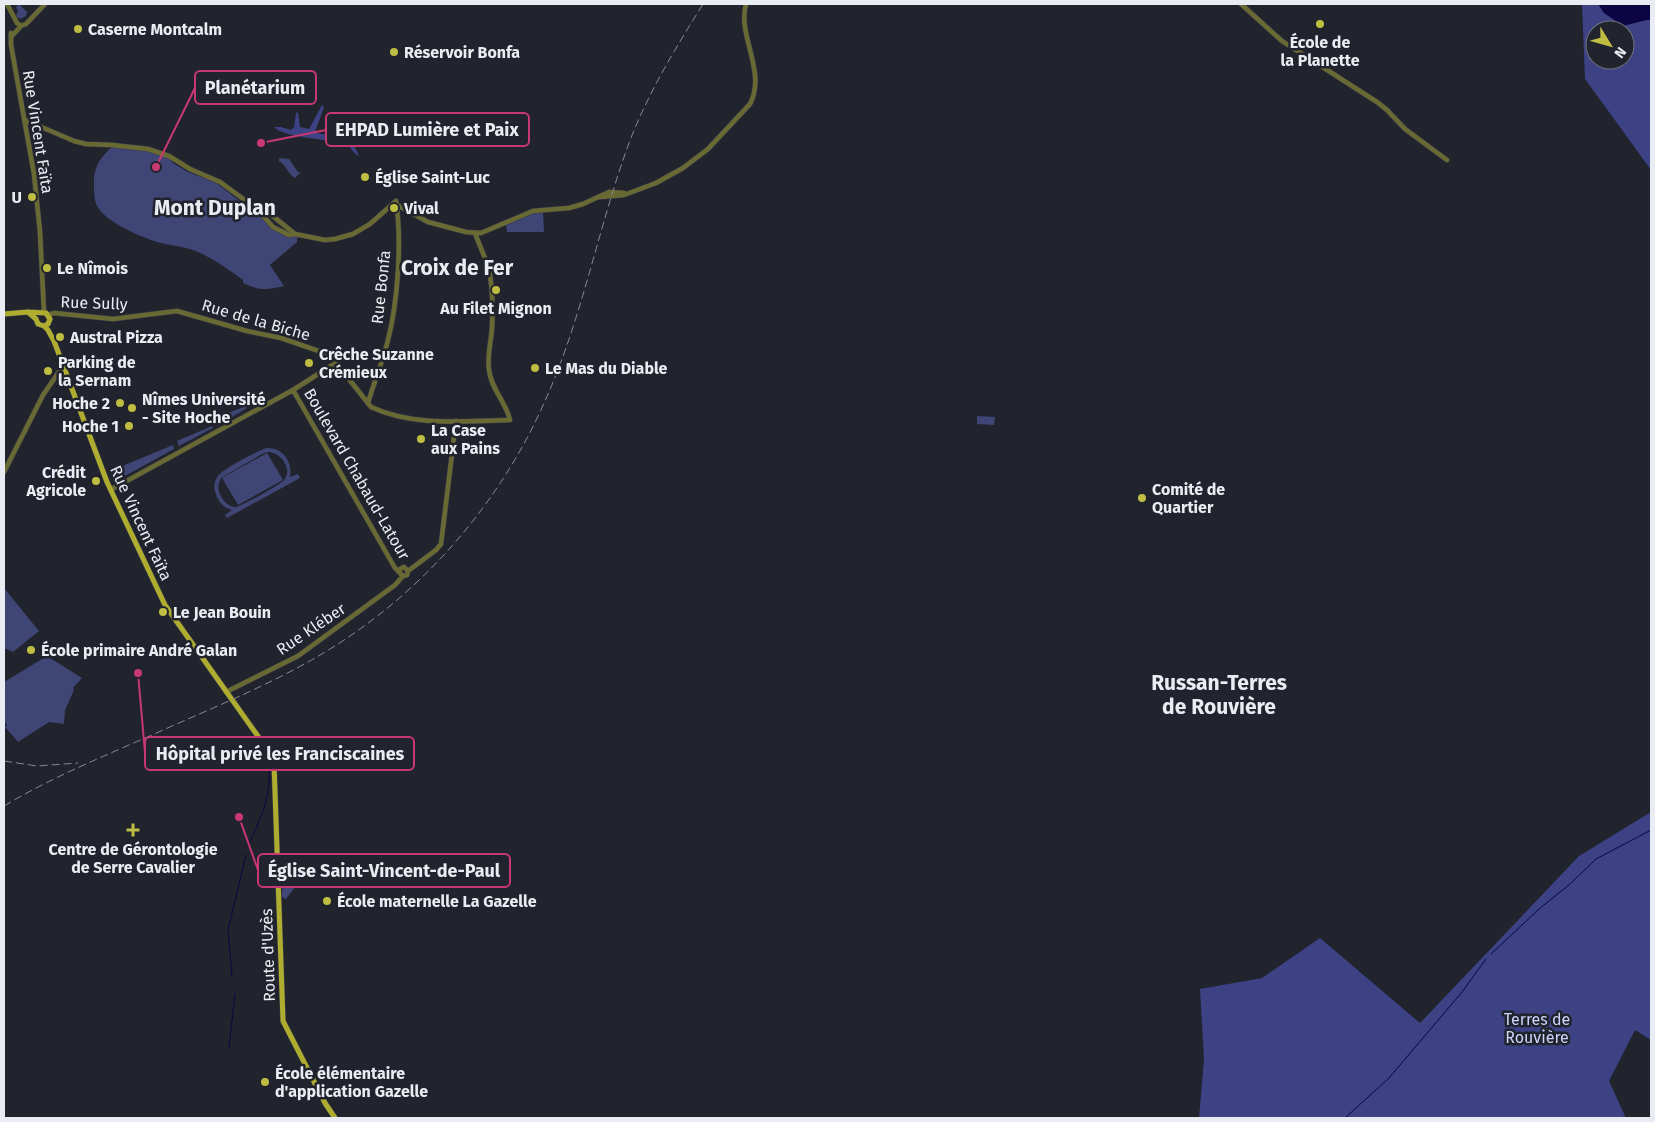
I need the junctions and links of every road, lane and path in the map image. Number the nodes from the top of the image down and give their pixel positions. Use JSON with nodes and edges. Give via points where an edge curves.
{"nodes":[{"id":1,"x":8,"y":4,"type":"edge"},
{"id":2,"x":45,"y":4,"type":"edge"},
{"id":3,"x":746,"y":4,"type":"edge"},
{"id":4,"x":1241,"y":4,"type":"edge"},
{"id":5,"x":21,"y":26,"type":"junction"},
{"id":6,"x":11,"y":45,"type":"junction"},
{"id":7,"x":25,"y":120,"type":"junction"},
{"id":8,"x":1447,"y":160,"type":"dead end"},
{"id":9,"x":249,"y":203,"type":"junction"},
{"id":10,"x":396,"y":203,"type":"junction"},
{"id":11,"x":475,"y":233,"type":"junction"},
{"id":12,"x":295,"y":234,"type":"junction"},
{"id":13,"x":169,"y":311,"type":"joint"},
{"id":14,"x":28,"y":312,"type":"junction"},
{"id":15,"x":44,"y":313,"type":"junction"},
{"id":16,"x":4,"y":314,"type":"edge"},
{"id":17,"x":36,"y":319,"type":"junction"},
{"id":18,"x":46,"y":324,"type":"junction"},
{"id":19,"x":337,"y":361,"type":"junction"},
{"id":20,"x":63,"y":366,"type":"junction"},
{"id":21,"x":293,"y":390,"type":"junction"},
{"id":22,"x":368,"y":403,"type":"junction"},
{"id":23,"x":456,"y":421,"type":"junction"},
{"id":24,"x":4,"y":472,"type":"edge"},
{"id":25,"x":112,"y":490,"type":"junction"},
{"id":26,"x":401,"y":574,"type":"junction"},
{"id":27,"x":226,"y":692,"type":"junction"},
{"id":28,"x":232,"y":700,"type":"joint"},
{"id":29,"x":335,"y":1118,"type":"edge"}],
"edges":[{"from":1,"to":5,"type":"street"},
{"from":2,"to":5,"type":"street"},
{"from":3,"to":11,"type":"street","via":[[744,23],[754,71],[751,102],[708,149],[656,183],[633,191],[609,192],[569,208],[533,211]]},
{"from":4,"to":8,"type":"street","via":[[1282,41],[1377,102],[1404,129]]},
{"from":5,"to":6,"type":"street"},
{"from":5,"to":6,"type":"street","name":"Rue Vincent Faïta","via":[[11,35]]},
{"from":6,"to":7,"type":"street","name":"Rue Vincent Faïta"},
{"from":7,"to":9,"type":"street","via":[[86,144],[112,144],[162,153],[220,182]]},
{"from":7,"to":15,"type":"street","name":"Rue Vincent Faïta","via":[[40,232]]},
{"from":9,"to":12,"type":"street","via":[[269,213]]},
{"from":9,"to":12,"type":"street","via":[[273,228],[289,235]]},
{"from":10,"to":11,"type":"street","via":[[428,222]]},
{"from":10,"to":12,"type":"street","via":[[353,234],[326,240]]},
{"from":10,"to":22,"type":"street","name":"Rue Bonfa","via":[[398,272],[394,301],[387,344]]},
{"from":11,"to":23,"type":"street","via":[[489,274],[492,314],[489,371],[510,420]]},
{"from":13,"to":15,"type":"street","name":"Rue Sully","via":[[113,319]]},
{"from":13,"to":19,"type":"street","name":"Rue de la Biche","via":[[281,338]]},
{"from":14,"to":15,"type":"main road","name":"Rue Sully"},
{"from":14,"to":16,"type":"main road","name":"Rue Sully"},
{"from":14,"to":17,"type":"main road"},
{"from":15,"to":17,"type":"main road"},
{"from":15,"to":18,"type":"main road","name":"Rue Vincent Faïta"},
{"from":17,"to":18,"type":"main road","via":[[38,324]]},
{"from":18,"to":20,"type":"main road","name":"Rue Vincent Faïta","via":[[51,326]]},
{"from":19,"to":21,"type":"street"},
{"from":19,"to":22,"type":"street"},
{"from":20,"to":24,"type":"street","via":[[43,395]]},
{"from":20,"to":25,"type":"main road","name":"Rue Vincent Faïta"},
{"from":21,"to":25,"type":"street"},
{"from":21,"to":26,"type":"street","name":"Boulevard Chabaud-Latour"},
{"from":22,"to":23,"type":"street","via":[[378,410],[403,417]]},
{"from":23,"to":26,"type":"street","name":"Rue Kléber","via":[[441,544],[407,575]]},
{"from":25,"to":27,"type":"main road","name":"Rue Vincent Faïta","via":[[166,604]]},
{"from":26,"to":27,"type":"street","name":"Rue Kléber","via":[[395,585],[307,651]]},
{"from":27,"to":28,"type":"main road","name":"Rue Vincent Faïta"},
{"from":28,"to":29,"type":"main road","name":"Route d'Uzès","via":[[274,763],[283,1021]]}]}
